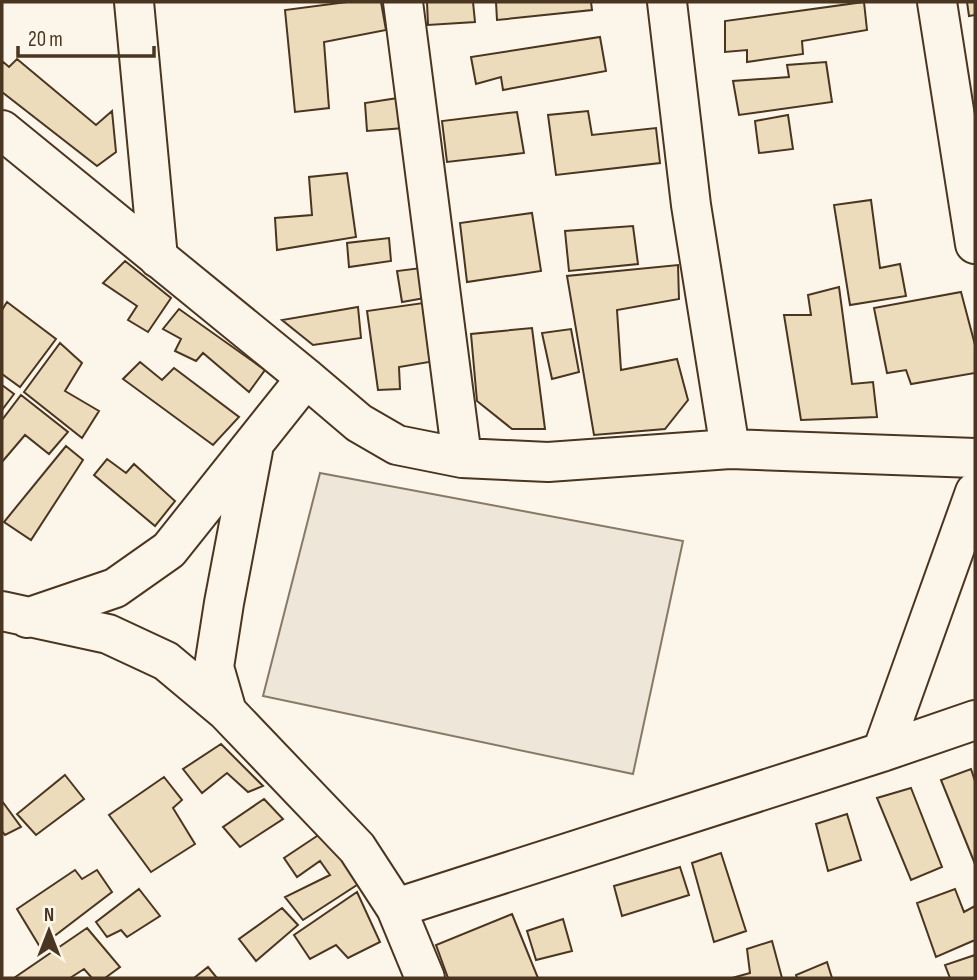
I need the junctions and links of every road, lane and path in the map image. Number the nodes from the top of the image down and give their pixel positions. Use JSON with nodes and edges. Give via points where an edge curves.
{"nodes":[{"id":1,"x":134,"y":2,"type":"edge"},
{"id":2,"x":403,"y":2,"type":"edge"},
{"id":3,"x":667,"y":2,"type":"edge"},
{"id":4,"x":937,"y":2,"type":"edge"},
{"id":5,"x":2,"y":130,"type":"edge"},
{"id":6,"x":975,"y":244,"type":"edge"},
{"id":7,"x":158,"y":258,"type":"junction"},
{"id":8,"x":306,"y":378,"type":"junction"},
{"id":9,"x":253,"y":445,"type":"junction"},
{"id":10,"x":730,"y":449,"type":"junction"},
{"id":11,"x":462,"y":458,"type":"junction"},
{"id":12,"x":975,"y":458,"type":"edge"},
{"id":13,"x":975,"y":492,"type":"edge"},
{"id":14,"x":10,"y":621,"type":"edge"},
{"id":15,"x":227,"y":712,"type":"junction"},
{"id":16,"x":975,"y":720,"type":"edge"},
{"id":17,"x":882,"y":752,"type":"junction"},
{"id":18,"x":396,"y":908,"type":"junction"},
{"id":19,"x":425,"y":978,"type":"edge"}],
"edges":[{"from":1,"to":7,"type":"street"},
{"from":2,"to":11,"type":"street"},
{"from":3,"to":10,"type":"street","via":[[691,205]]},
{"from":4,"to":6,"type":"street"},
{"from":5,"to":7,"type":"street"},
{"from":7,"to":8,"type":"street"},
{"from":8,"to":9,"type":"street"},
{"from":8,"to":11,"type":"street","via":[[359,423],[397,445]]},
{"from":9,"to":14,"type":"street","via":[[169,550],[115,587]]},
{"from":9,"to":15,"type":"street","via":[[214,667]]},
{"from":10,"to":11,"type":"street","via":[[548,462]]},
{"from":10,"to":12,"type":"street"},
{"from":13,"to":17,"type":"street"},
{"from":14,"to":15,"type":"street","via":[[108,634],[166,661]]},
{"from":15,"to":18,"type":"street","via":[[357,848]]},
{"from":16,"to":17,"type":"street"},
{"from":17,"to":18,"type":"street"},
{"from":18,"to":19,"type":"street"}]}
